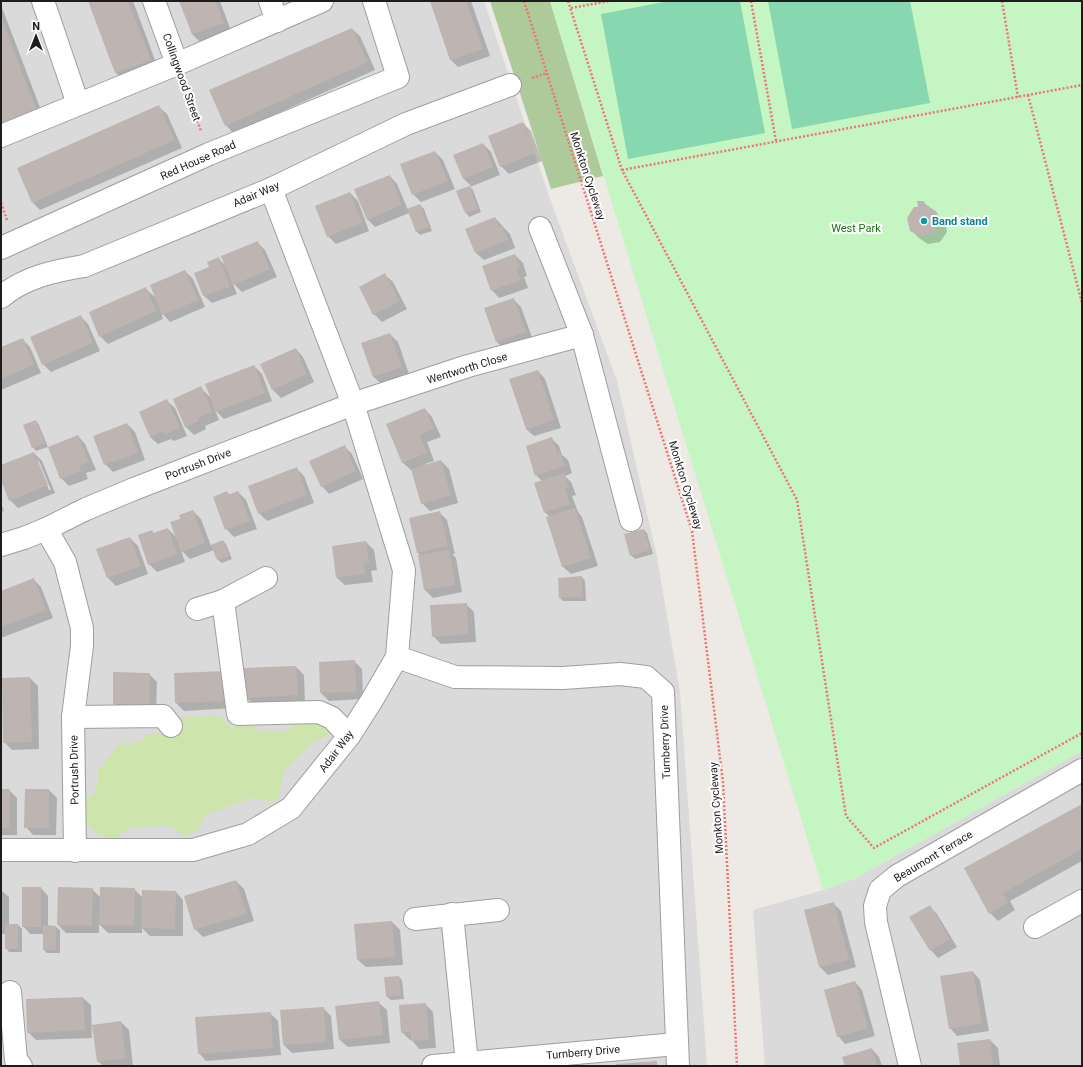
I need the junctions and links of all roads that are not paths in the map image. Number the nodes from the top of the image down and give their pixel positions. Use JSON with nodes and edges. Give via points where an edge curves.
{"nodes":[{"id":1,"x":43,"y":1,"type":"edge"},
{"id":2,"x":154,"y":1,"type":"edge"},
{"id":3,"x":322,"y":1,"type":"edge"},
{"id":4,"x":374,"y":1,"type":"edge"},
{"id":5,"x":274,"y":11,"type":"edge"},
{"id":6,"x":177,"y":64,"type":"junction"},
{"id":7,"x":510,"y":85,"type":"dead end"},
{"id":8,"x":78,"y":104,"type":"junction"},
{"id":9,"x":1,"y":136,"type":"edge"},
{"id":10,"x":271,"y":188,"type":"junction"},
{"id":11,"x":540,"y":228,"type":"dead end"},
{"id":12,"x":1,"y":248,"type":"edge"},
{"id":13,"x":1,"y":298,"type":"edge"},
{"id":14,"x":582,"y":335,"type":"junction"},
{"id":15,"x":353,"y":404,"type":"junction"},
{"id":16,"x":631,"y":520,"type":"dead end"},
{"id":17,"x":46,"y":529,"type":"junction"},
{"id":18,"x":1,"y":545,"type":"edge"},
{"id":19,"x":266,"y":578,"type":"dead end"},
{"id":20,"x":223,"y":601,"type":"junction"},
{"id":21,"x":197,"y":609,"type":"dead end"},
{"id":22,"x":397,"y":657,"type":"junction"},
{"id":23,"x":73,"y":717,"type":"junction"},
{"id":24,"x":171,"y":726,"type":"dead end"},
{"id":25,"x":348,"y":736,"type":"junction"},
{"id":26,"x":1082,"y":770,"type":"edge"},
{"id":27,"x":1,"y":850,"type":"edge"},
{"id":28,"x":75,"y":851,"type":"junction"},
{"id":29,"x":1082,"y":901,"type":"edge"},
{"id":30,"x":498,"y":910,"type":"dead end"},
{"id":31,"x":452,"y":914,"type":"junction"},
{"id":32,"x":415,"y":919,"type":"dead end"},
{"id":33,"x":1035,"y":927,"type":"dead end"},
{"id":34,"x":10,"y":992,"type":"dead end"},
{"id":35,"x":676,"y":1044,"type":"junction"},
{"id":36,"x":467,"y":1063,"type":"junction"},
{"id":37,"x":21,"y":1066,"type":"edge"},
{"id":38,"x":432,"y":1066,"type":"edge"},
{"id":39,"x":678,"y":1066,"type":"edge"},
{"id":40,"x":910,"y":1066,"type":"edge"}],
"edges":[{"from":1,"to":8,"type":"street"},
{"from":2,"to":6,"type":"street","name":"Collingwood Street"},
{"from":3,"to":5,"type":"street"},
{"from":4,"to":12,"type":"street","name":"Red House Road","via":[[398,77],[209,154]]},
{"from":5,"to":6,"type":"street"},
{"from":6,"to":8,"type":"street"},
{"from":7,"to":10,"type":"street","name":"Adair Way","via":[[406,124]]},
{"from":8,"to":9,"type":"street"},
{"from":10,"to":13,"type":"street","name":"Adair Way","via":[[84,266],[54,271],[29,279],[12,288]]},
{"from":10,"to":15,"type":"street","name":"Adair Way"},
{"from":11,"to":14,"type":"street"},
{"from":14,"to":15,"type":"street","name":"Wentworth Close","via":[[468,366]]},
{"from":14,"to":16,"type":"street"},
{"from":15,"to":17,"type":"street","name":"Portrush Drive","via":[[86,509]]},
{"from":15,"to":22,"type":"street","name":"Adair Way","via":[[404,570]]},
{"from":17,"to":18,"type":"street","name":"Portrush Drive"},
{"from":17,"to":23,"type":"street","name":"Portrush Drive","via":[[65,562],[82,628]]},
{"from":19,"to":20,"type":"street"},
{"from":20,"to":21,"type":"street"},
{"from":20,"to":25,"type":"street","via":[[238,714],[319,712],[332,718]]},
{"from":22,"to":25,"type":"street","name":"Adair Way"},
{"from":22,"to":35,"type":"street","name":"Turnberry Drive","via":[[456,677],[563,678],[620,674],[646,677],[663,692]]},
{"from":23,"to":24,"type":"street","via":[[163,716]]},
{"from":23,"to":28,"type":"street","name":"Portrush Drive"},
{"from":25,"to":28,"type":"street","name":"Adair Way","via":[[291,808],[248,834],[193,850]]},
{"from":26,"to":40,"type":"street","name":"Beaumont Terrace","via":[[897,876],[880,890],[875,906],[876,922]]},
{"from":27,"to":28,"type":"street","name":"Adair Way"},
{"from":29,"to":33,"type":"street"},
{"from":30,"to":31,"type":"street"},
{"from":31,"to":32,"type":"street"},
{"from":31,"to":36,"type":"street"},
{"from":34,"to":37,"type":"street","via":[[16,1060]]},
{"from":35,"to":36,"type":"street","name":"Turnberry Drive"},
{"from":35,"to":39,"type":"street","name":"Turnberry Drive"},
{"from":36,"to":38,"type":"street","name":"Turnberry Drive"}]}
